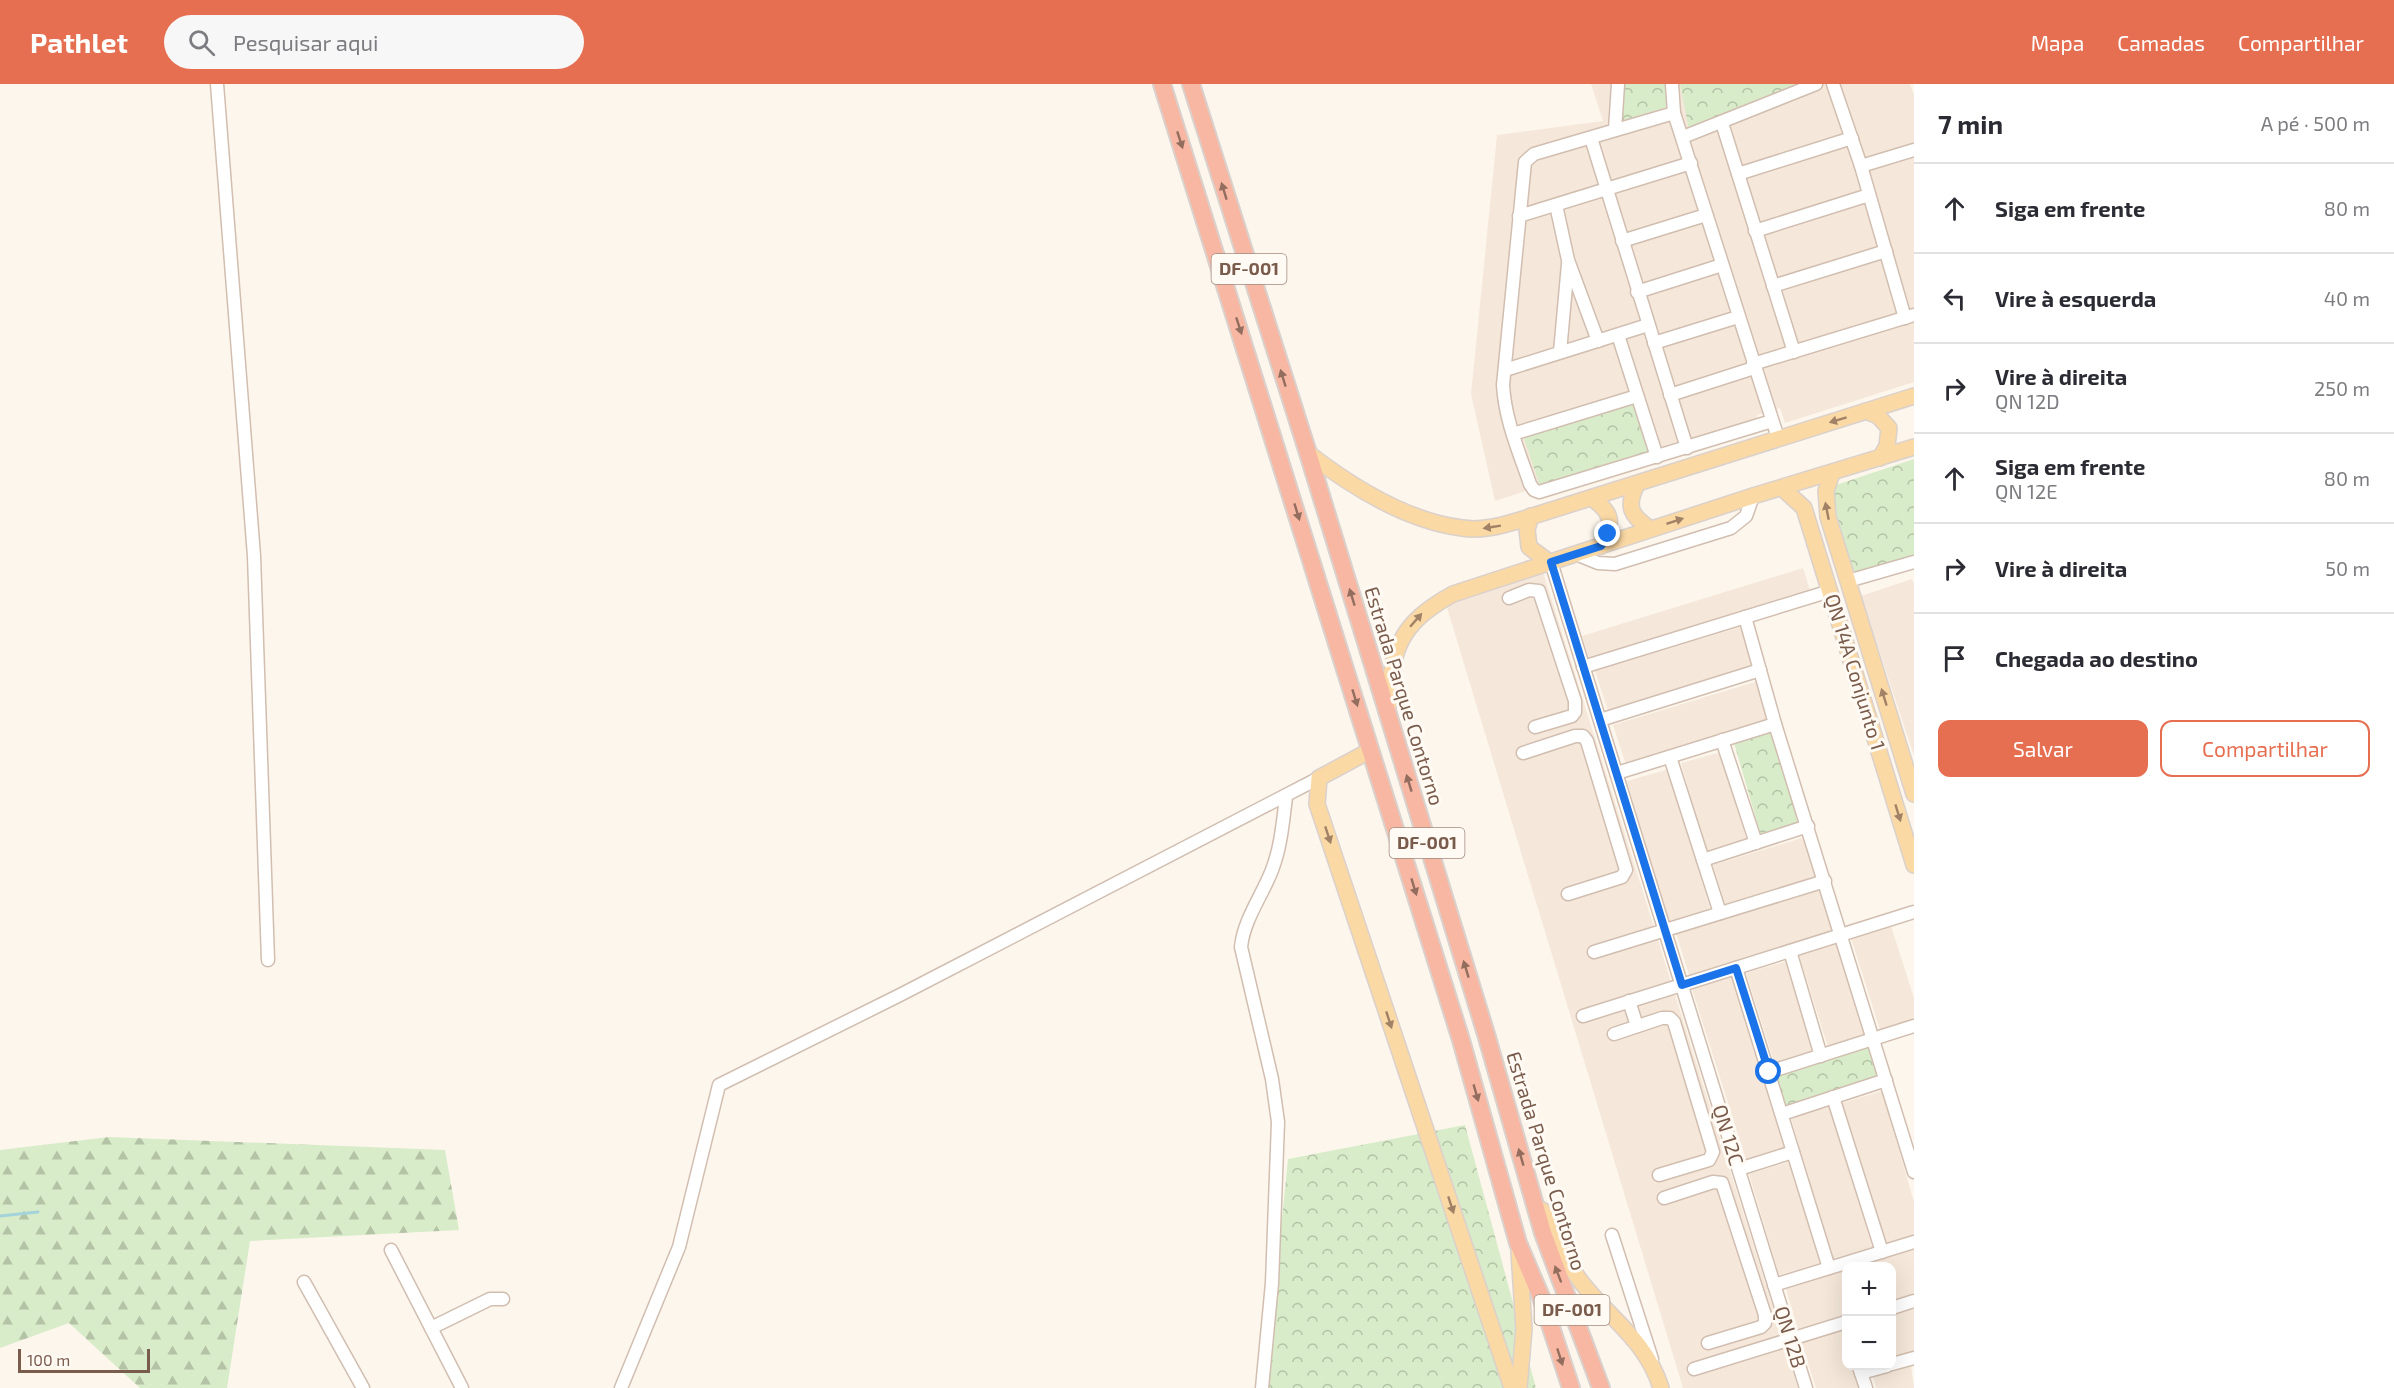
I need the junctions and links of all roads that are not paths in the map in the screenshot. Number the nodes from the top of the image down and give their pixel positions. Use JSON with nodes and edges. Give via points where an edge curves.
{"nodes":[{"id":1,"x":217,"y":84,"type":"edge"},
{"id":2,"x":1162,"y":84,"type":"edge"},
{"id":3,"x":1191,"y":84,"type":"edge"},
{"id":4,"x":1618,"y":84,"type":"edge"},
{"id":5,"x":1672,"y":84,"type":"edge"},
{"id":6,"x":1816,"y":84,"type":"edge"},
{"id":7,"x":1833,"y":84,"type":"edge"},
{"id":8,"x":1674,"y":113,"type":"junction"},
{"id":9,"x":1722,"y":123,"type":"junction"},
{"id":10,"x":1615,"y":130,"type":"junction"},
{"id":11,"x":1683,"y":137,"type":"junction"},
{"id":12,"x":1591,"y":138,"type":"junction"},
{"id":13,"x":1852,"y":138,"type":"junction"},
{"id":14,"x":1914,"y":150,"type":"edge"},
{"id":15,"x":1691,"y":163,"type":"junction"},
{"id":16,"x":1861,"y":166,"type":"junction"},
{"id":17,"x":1738,"y":174,"type":"junction"},
{"id":18,"x":1606,"y":189,"type":"junction"},
{"id":19,"x":1869,"y":195,"type":"junction"},
{"id":20,"x":1556,"y":205,"type":"junction"},
{"id":21,"x":1706,"y":215,"type":"junction"},
{"id":22,"x":1519,"y":216,"type":"junction"},
{"id":23,"x":1755,"y":231,"type":"junction"},
{"id":24,"x":1622,"y":241,"type":"junction"},
{"id":25,"x":1886,"y":251,"type":"junction"},
{"id":26,"x":1568,"y":260,"type":"junction"},
{"id":27,"x":1722,"y":265,"type":"junction"},
{"id":28,"x":1773,"y":286,"type":"junction"},
{"id":29,"x":1637,"y":292,"type":"junction"},
{"id":30,"x":1738,"y":316,"type":"junction"},
{"id":31,"x":1910,"y":316,"type":"edge"},
{"id":32,"x":1648,"y":325,"type":"junction"},
{"id":33,"x":1618,"y":335,"type":"junction"},
{"id":34,"x":1598,"y":341,"type":"junction"},
{"id":35,"x":1654,"y":343,"type":"junction"},
{"id":36,"x":1560,"y":352,"type":"junction"},
{"id":37,"x":1794,"y":352,"type":"junction"},
{"id":38,"x":1754,"y":366,"type":"junction"},
{"id":39,"x":1505,"y":370,"type":"junction"},
{"id":40,"x":1670,"y":395,"type":"junction"},
{"id":41,"x":1636,"y":396,"type":"junction"},
{"id":42,"x":1914,"y":396,"type":"edge"},
{"id":43,"x":1866,"y":411,"type":"junction"},
{"id":44,"x":1294,"y":414,"type":"junction"},
{"id":45,"x":1772,"y":421,"type":"junction"},
{"id":46,"x":1269,"y":422,"type":"junction"},
{"id":47,"x":1513,"y":434,"type":"junction"},
{"id":48,"x":1778,"y":438,"type":"junction"},
{"id":49,"x":1914,"y":447,"type":"edge"},
{"id":50,"x":1687,"y":448,"type":"junction"},
{"id":51,"x":1308,"y":453,"type":"junction"},
{"id":52,"x":1657,"y":457,"type":"junction"},
{"id":53,"x":1880,"y":458,"type":"junction"},
{"id":54,"x":1614,"y":470,"type":"junction"},
{"id":55,"x":1832,"y":473,"type":"junction"},
{"id":56,"x":1637,"y":484,"type":"junction"},
{"id":57,"x":1782,"y":488,"type":"junction"},
{"id":58,"x":1620,"y":489,"type":"junction"},
{"id":59,"x":1754,"y":496,"type":"junction"},
{"id":60,"x":1591,"y":498,"type":"junction"},
{"id":61,"x":1531,"y":516,"type":"junction"},
{"id":62,"x":1651,"y":529,"type":"junction"},
{"id":63,"x":1601,"y":546,"type":"junction"},
{"id":64,"x":1576,"y":554,"type":"junction"},
{"id":65,"x":1550,"y":562,"type":"junction"},
{"id":66,"x":1914,"y":562,"type":"edge"},
{"id":67,"x":1848,"y":581,"type":"junction"},
{"id":68,"x":1830,"y":591,"type":"junction"},
{"id":69,"x":1509,"y":598,"type":"dead end"},
{"id":70,"x":1745,"y":617,"type":"junction"},
{"id":71,"x":1576,"y":647,"type":"junction"},
{"id":72,"x":1559,"y":653,"type":"junction"},
{"id":73,"x":1583,"y":667,"type":"junction"},
{"id":74,"x":1760,"y":670,"type":"junction"},
{"id":75,"x":1387,"y":713,"type":"junction"},
{"id":76,"x":1600,"y":720,"type":"junction"},
{"id":77,"x":1775,"y":724,"type":"junction"},
{"id":78,"x":1893,"y":726,"type":"junction"},
{"id":79,"x":1535,"y":727,"type":"dead end"},
{"id":80,"x":1874,"y":732,"type":"junction"},
{"id":81,"x":1722,"y":740,"type":"junction"},
{"id":82,"x":1371,"y":750,"type":"junction"},
{"id":83,"x":1523,"y":753,"type":"dead end"},
{"id":84,"x":1902,"y":755,"type":"junction"},
{"id":85,"x":1670,"y":757,"type":"junction"},
{"id":86,"x":1882,"y":760,"type":"junction"},
{"id":87,"x":1617,"y":773,"type":"junction"},
{"id":88,"x":1319,"y":778,"type":"junction"},
{"id":89,"x":1914,"y":794,"type":"edge"},
{"id":90,"x":1286,"y":796,"type":"junction"},
{"id":91,"x":1624,"y":799,"type":"junction"},
{"id":92,"x":1605,"y":805,"type":"junction"},
{"id":93,"x":1808,"y":826,"type":"junction"},
{"id":94,"x":1756,"y":843,"type":"junction"},
{"id":95,"x":1703,"y":860,"type":"junction"},
{"id":96,"x":1914,"y":866,"type":"edge"},
{"id":97,"x":1825,"y":881,"type":"junction"},
{"id":98,"x":1568,"y":894,"type":"dead end"},
{"id":99,"x":1914,"y":912,"type":"edge"},
{"id":100,"x":1720,"y":913,"type":"junction"},
{"id":101,"x":1665,"y":930,"type":"junction"},
{"id":102,"x":1841,"y":935,"type":"junction"},
{"id":103,"x":1790,"y":951,"type":"junction"},
{"id":104,"x":1594,"y":952,"type":"dead end"},
{"id":105,"x":268,"y":960,"type":"dead end"},
{"id":106,"x":1736,"y":968,"type":"junction"},
{"id":107,"x":1682,"y":985,"type":"junction"},
{"id":108,"x":1629,"y":1001,"type":"junction"},
{"id":109,"x":1583,"y":1016,"type":"dead end"},
{"id":110,"x":1637,"y":1026,"type":"junction"},
{"id":111,"x":1914,"y":1026,"type":"edge"},
{"id":112,"x":1486,"y":1034,"type":"junction"},
{"id":113,"x":1614,"y":1034,"type":"dead end"},
{"id":114,"x":1873,"y":1039,"type":"junction"},
{"id":115,"x":1461,"y":1040,"type":"junction"},
{"id":116,"x":1821,"y":1056,"type":"junction"},
{"id":117,"x":1769,"y":1072,"type":"junction"},
{"id":118,"x":1886,"y":1080,"type":"junction"},
{"id":119,"x":1833,"y":1097,"type":"junction"},
{"id":120,"x":1782,"y":1114,"type":"junction"},
{"id":121,"x":1793,"y":1152,"type":"junction"},
{"id":122,"x":1739,"y":1169,"type":"junction"},
{"id":123,"x":1914,"y":1172,"type":"edge"},
{"id":124,"x":1659,"y":1175,"type":"dead end"},
{"id":125,"x":1528,"y":1183,"type":"junction"},
{"id":126,"x":1664,"y":1198,"type":"dead end"},
{"id":127,"x":1612,"y":1235,"type":"dead end"},
{"id":128,"x":1914,"y":1242,"type":"edge"},
{"id":129,"x":1518,"y":1243,"type":"junction"},
{"id":130,"x":391,"y":1250,"type":"dead end"},
{"id":131,"x":1882,"y":1252,"type":"junction"},
{"id":132,"x":1829,"y":1268,"type":"junction"},
{"id":133,"x":304,"y":1282,"type":"dead end"},
{"id":134,"x":1774,"y":1286,"type":"junction"},
{"id":135,"x":503,"y":1299,"type":"dead end"},
{"id":136,"x":1914,"y":1301,"type":"edge"},
{"id":137,"x":1896,"y":1307,"type":"edge"},
{"id":138,"x":1842,"y":1326,"type":"edge"},
{"id":139,"x":432,"y":1329,"type":"junction"},
{"id":140,"x":1734,"y":1336,"type":"junction"},
{"id":141,"x":1791,"y":1339,"type":"junction"},
{"id":142,"x":1708,"y":1344,"type":"dead end"},
{"id":143,"x":1741,"y":1356,"type":"junction"},
{"id":144,"x":1914,"y":1359,"type":"edge"},
{"id":145,"x":1896,"y":1363,"type":"edge"},
{"id":146,"x":1694,"y":1369,"type":"dead end"},
{"id":147,"x":1860,"y":1370,"type":"edge"},
{"id":148,"x":1660,"y":1384,"type":"edge"},
{"id":149,"x":363,"y":1388,"type":"edge"},
{"id":150,"x":462,"y":1388,"type":"edge"},
{"id":151,"x":621,"y":1388,"type":"edge"},
{"id":152,"x":1262,"y":1388,"type":"edge"},
{"id":153,"x":1512,"y":1388,"type":"edge"},
{"id":154,"x":1519,"y":1388,"type":"edge"},
{"id":155,"x":1571,"y":1388,"type":"edge"},
{"id":156,"x":1601,"y":1388,"type":"edge"},
{"id":157,"x":1806,"y":1388,"type":"edge"},
{"id":158,"x":1866,"y":1388,"type":"edge"}],
"edges":[{"from":1,"to":105,"type":"street","via":[[254,556]]},
{"from":2,"to":46,"type":"highway","number":"DF-001","one_way":true},
{"from":44,"to":3,"type":"highway","name":"Estrada Parque Contorno","number":"DF-001","one_way":true},
{"from":4,"to":10,"type":"street"},
{"from":5,"to":8,"type":"street"},
{"from":6,"to":9,"type":"street"},
{"from":7,"to":13,"type":"street"},
{"from":8,"to":10,"type":"street"},
{"from":8,"to":11,"type":"street"},
{"from":9,"to":11,"type":"street"},
{"from":9,"to":17,"type":"street"},
{"from":10,"to":12,"type":"street"},
{"from":11,"to":15,"type":"street"},
{"from":12,"to":18,"type":"street"},
{"from":12,"to":22,"type":"street","via":[[1529,156],[1523,169]]},
{"from":13,"to":16,"type":"street"},
{"from":13,"to":17,"type":"street"},
{"from":14,"to":16,"type":"street"},
{"from":15,"to":18,"type":"street"},
{"from":15,"to":21,"type":"street"},
{"from":16,"to":19,"type":"street"},
{"from":17,"to":23,"type":"street"},
{"from":18,"to":20,"type":"street"},
{"from":18,"to":24,"type":"street"},
{"from":19,"to":23,"type":"street"},
{"from":19,"to":25,"type":"street"},
{"from":20,"to":22,"type":"street"},
{"from":20,"to":26,"type":"street"},
{"from":21,"to":24,"type":"street"},
{"from":21,"to":27,"type":"street"},
{"from":22,"to":39,"type":"street"},
{"from":23,"to":28,"type":"street"},
{"from":24,"to":29,"type":"street"},
{"from":25,"to":28,"type":"street"},
{"from":25,"to":31,"type":"street"},
{"from":26,"to":34,"type":"street"},
{"from":26,"to":36,"type":"street"},
{"from":27,"to":29,"type":"street"},
{"from":27,"to":30,"type":"street"},
{"from":28,"to":37,"type":"street"},
{"from":29,"to":32,"type":"street"},
{"from":30,"to":35,"type":"street"},
{"from":30,"to":38,"type":"street"},
{"from":31,"to":37,"type":"street"},
{"from":32,"to":33,"type":"street"},
{"from":32,"to":35,"type":"street"},
{"from":33,"to":34,"type":"street"},
{"from":33,"to":41,"type":"street"},
{"from":34,"to":36,"type":"street"},
{"from":35,"to":40,"type":"street"},
{"from":36,"to":39,"type":"street"},
{"from":37,"to":38,"type":"street"},
{"from":38,"to":40,"type":"street"},
{"from":38,"to":45,"type":"street"},
{"from":39,"to":47,"type":"street","via":[[1504,402]]},
{"from":40,"to":50,"type":"street"},
{"from":41,"to":47,"type":"street"},
{"from":41,"to":52,"type":"street"},
{"from":42,"to":43,"type":"main road"},
{"from":43,"to":48,"type":"main road","one_way":true},
{"from":43,"to":53,"type":"main road","via":[[1878,416],[1889,428],[1887,446]]},
{"from":44,"to":46,"type":"highway","via":[[1281,414]]},
{"from":44,"to":51,"type":"highway","name":"Estrada Parque Contorno","number":"DF-001"},
{"from":45,"to":48,"type":"street"},
{"from":45,"to":50,"type":"street"},
{"from":46,"to":82,"type":"highway","number":"DF-001","one_way":true},
{"from":47,"to":54,"type":"street","via":[[1530,484],[1539,492]]},
{"from":48,"to":56,"type":"main road"},
{"from":49,"to":53,"type":"main road"},
{"from":50,"to":52,"type":"street"},
{"from":61,"to":51,"type":"main road","one_way":true,"via":[[1483,529],[1438,523],[1365,492]]},
{"from":75,"to":51,"type":"highway","name":"Estrada Parque Contorno","number":"DF-001","one_way":true},
{"from":52,"to":54,"type":"street"},
{"from":53,"to":55,"type":"main road"},
{"from":54,"to":58,"type":"street"},
{"from":55,"to":57,"type":"main road"},
{"from":67,"to":55,"type":"main road","name":"QN 14A Conjunto 1","one_way":true,"via":[[1825,503]]},
{"from":56,"to":58,"type":"main road"},
{"from":56,"to":62,"type":"main road","via":[[1630,503],[1638,520]]},
{"from":57,"to":59,"type":"main road"},
{"from":57,"to":68,"type":"main road","name":"QN 14A Conjunto 1","via":[[1804,508]]},
{"from":58,"to":60,"type":"main road"},
{"from":62,"to":59,"type":"main road","one_way":true},
{"from":59,"to":64,"type":"street","via":[[1746,516],[1731,528],[1615,564],[1598,563]]},
{"from":60,"to":61,"type":"main road"},
{"from":60,"to":63,"type":"main road","via":[[1610,517],[1608,534]]},
{"from":61,"to":65,"type":"main road","via":[[1527,529],[1529,548]]},
{"from":62,"to":63,"type":"main road"},
{"from":63,"to":64,"type":"main road"},
{"from":64,"to":65,"type":"main road"},
{"from":65,"to":71,"type":"street","name":"QN 12C"},
{"from":75,"to":65,"type":"main road","one_way":true,"via":[[1390,674],[1398,645],[1426,609],[1452,594]]},
{"from":66,"to":67,"type":"street"},
{"from":78,"to":67,"type":"main road","name":"QN 14A Conjunto 1","one_way":true},
{"from":68,"to":70,"type":"street"},
{"from":68,"to":80,"type":"main road","name":"QN 14A Conjunto 1"},
{"from":69,"to":72,"type":"street","via":[[1529,590],[1539,591]]},
{"from":70,"to":73,"type":"street"},
{"from":70,"to":74,"type":"street"},
{"from":71,"to":72,"type":"street"},
{"from":71,"to":73,"type":"street","name":"QN 12C"},
{"from":72,"to":79,"type":"street","via":[[1575,712]]},
{"from":73,"to":76,"type":"street","name":"QN 12C"},
{"from":74,"to":76,"type":"street"},
{"from":74,"to":77,"type":"street"},
{"from":112,"to":75,"type":"highway","name":"Estrada Parque Contorno","number":"DF-001","one_way":true},
{"from":76,"to":87,"type":"street","name":"QN 12C"},
{"from":77,"to":81,"type":"street"},
{"from":77,"to":93,"type":"street"},
{"from":78,"to":80,"type":"main road","via":[[1888,734]]},
{"from":78,"to":84,"type":"main road","name":"QN 14A Conjunto 1"},
{"from":80,"to":86,"type":"main road","name":"QN 14A Conjunto 1"},
{"from":81,"to":85,"type":"street"},
{"from":81,"to":94,"type":"street"},
{"from":82,"to":88,"type":"main road"},
{"from":82,"to":115,"type":"highway","number":"DF-001","one_way":true},
{"from":83,"to":92,"type":"street","via":[[1583,736]]},
{"from":84,"to":86,"type":"main road","via":[[1889,749]]},
{"from":84,"to":89,"type":"main road","name":"QN 14A Conjunto 1"},
{"from":85,"to":87,"type":"street"},
{"from":85,"to":95,"type":"street"},
{"from":86,"to":96,"type":"main road","name":"QN 14A Conjunto 1","one_way":true},
{"from":87,"to":91,"type":"street","name":"QN 12C"},
{"from":88,"to":90,"type":"street"},
{"from":88,"to":153,"type":"main road","one_way":true,"via":[[1317,804]]},
{"from":90,"to":151,"type":"street","via":[[719,1085],[679,1247]]},
{"from":90,"to":152,"type":"street","via":[[1273,868],[1242,932],[1241,947],[1272,1079],[1278,1122],[1272,1283]]},
{"from":91,"to":92,"type":"street"},
{"from":91,"to":101,"type":"street","name":"QN 12C"},
{"from":92,"to":98,"type":"street","via":[[1625,873],[1622,878]]},
{"from":93,"to":94,"type":"street"},
{"from":93,"to":97,"type":"street"},
{"from":94,"to":95,"type":"street"},
{"from":95,"to":100,"type":"street"},
{"from":97,"to":100,"type":"street"},
{"from":97,"to":102,"type":"street"},
{"from":99,"to":102,"type":"street"},
{"from":100,"to":101,"type":"street"},
{"from":101,"to":104,"type":"street"},
{"from":101,"to":107,"type":"street","name":"QN 12C"},
{"from":102,"to":103,"type":"street"},
{"from":102,"to":114,"type":"street"},
{"from":103,"to":106,"type":"street"},
{"from":103,"to":116,"type":"street"},
{"from":106,"to":107,"type":"street"},
{"from":106,"to":117,"type":"street"},
{"from":107,"to":108,"type":"street"},
{"from":107,"to":122,"type":"street","name":"QN 12C"},
{"from":108,"to":109,"type":"street"},
{"from":108,"to":110,"type":"street"},
{"from":110,"to":113,"type":"street"},
{"from":110,"to":124,"type":"street","via":[[1662,1018],[1672,1020],[1713,1152],[1709,1160]]},
{"from":111,"to":114,"type":"street"},
{"from":112,"to":115,"type":"highway","via":[[1486,1046],[1480,1055],[1470,1051]]},
{"from":125,"to":112,"type":"highway","name":"Estrada Parque Contorno","number":"DF-001","one_way":true},
{"from":114,"to":116,"type":"street"},
{"from":114,"to":118,"type":"street"},
{"from":115,"to":129,"type":"highway","number":"DF-001","one_way":true},
{"from":116,"to":117,"type":"street"},
{"from":117,"to":120,"type":"street"},
{"from":118,"to":119,"type":"street"},
{"from":118,"to":123,"type":"street"},
{"from":119,"to":120,"type":"street"},
{"from":119,"to":131,"type":"street"},
{"from":120,"to":121,"type":"street"},
{"from":121,"to":122,"type":"street"},
{"from":121,"to":132,"type":"street"},
{"from":122,"to":134,"type":"street","name":"QN 12C"},
{"from":125,"to":148,"type":"main road","via":[[1572,1269],[1626,1328]]},
{"from":156,"to":125,"type":"highway","name":"Estrada Parque Contorno","number":"DF-001","one_way":true},
{"from":126,"to":140,"type":"street","via":[[1713,1182],[1725,1187],[1765,1320],[1761,1328]]},
{"from":127,"to":148,"type":"street"},
{"from":128,"to":131,"type":"street"},
{"from":129,"to":154,"type":"main road","via":[[1524,1329]]},
{"from":129,"to":155,"type":"highway","number":"DF-001","one_way":true,"via":[[1541,1297]]},
{"from":130,"to":139,"type":"street"},
{"from":131,"to":132,"type":"street"},
{"from":132,"to":134,"type":"street"},
{"from":133,"to":149,"type":"street"},
{"from":134,"to":141,"type":"street","name":"QN 12B"},
{"from":135,"to":139,"type":"street","via":[[490,1299]]},
{"from":136,"to":137,"type":"street"},
{"from":138,"to":141,"type":"street"},
{"from":139,"to":150,"type":"street"},
{"from":140,"to":142,"type":"street"},
{"from":140,"to":143,"type":"street"},
{"from":141,"to":143,"type":"street"},
{"from":141,"to":157,"type":"street","name":"QN 12B"},
{"from":143,"to":146,"type":"street"},
{"from":144,"to":145,"type":"street"},
{"from":147,"to":158,"type":"street"}]}
